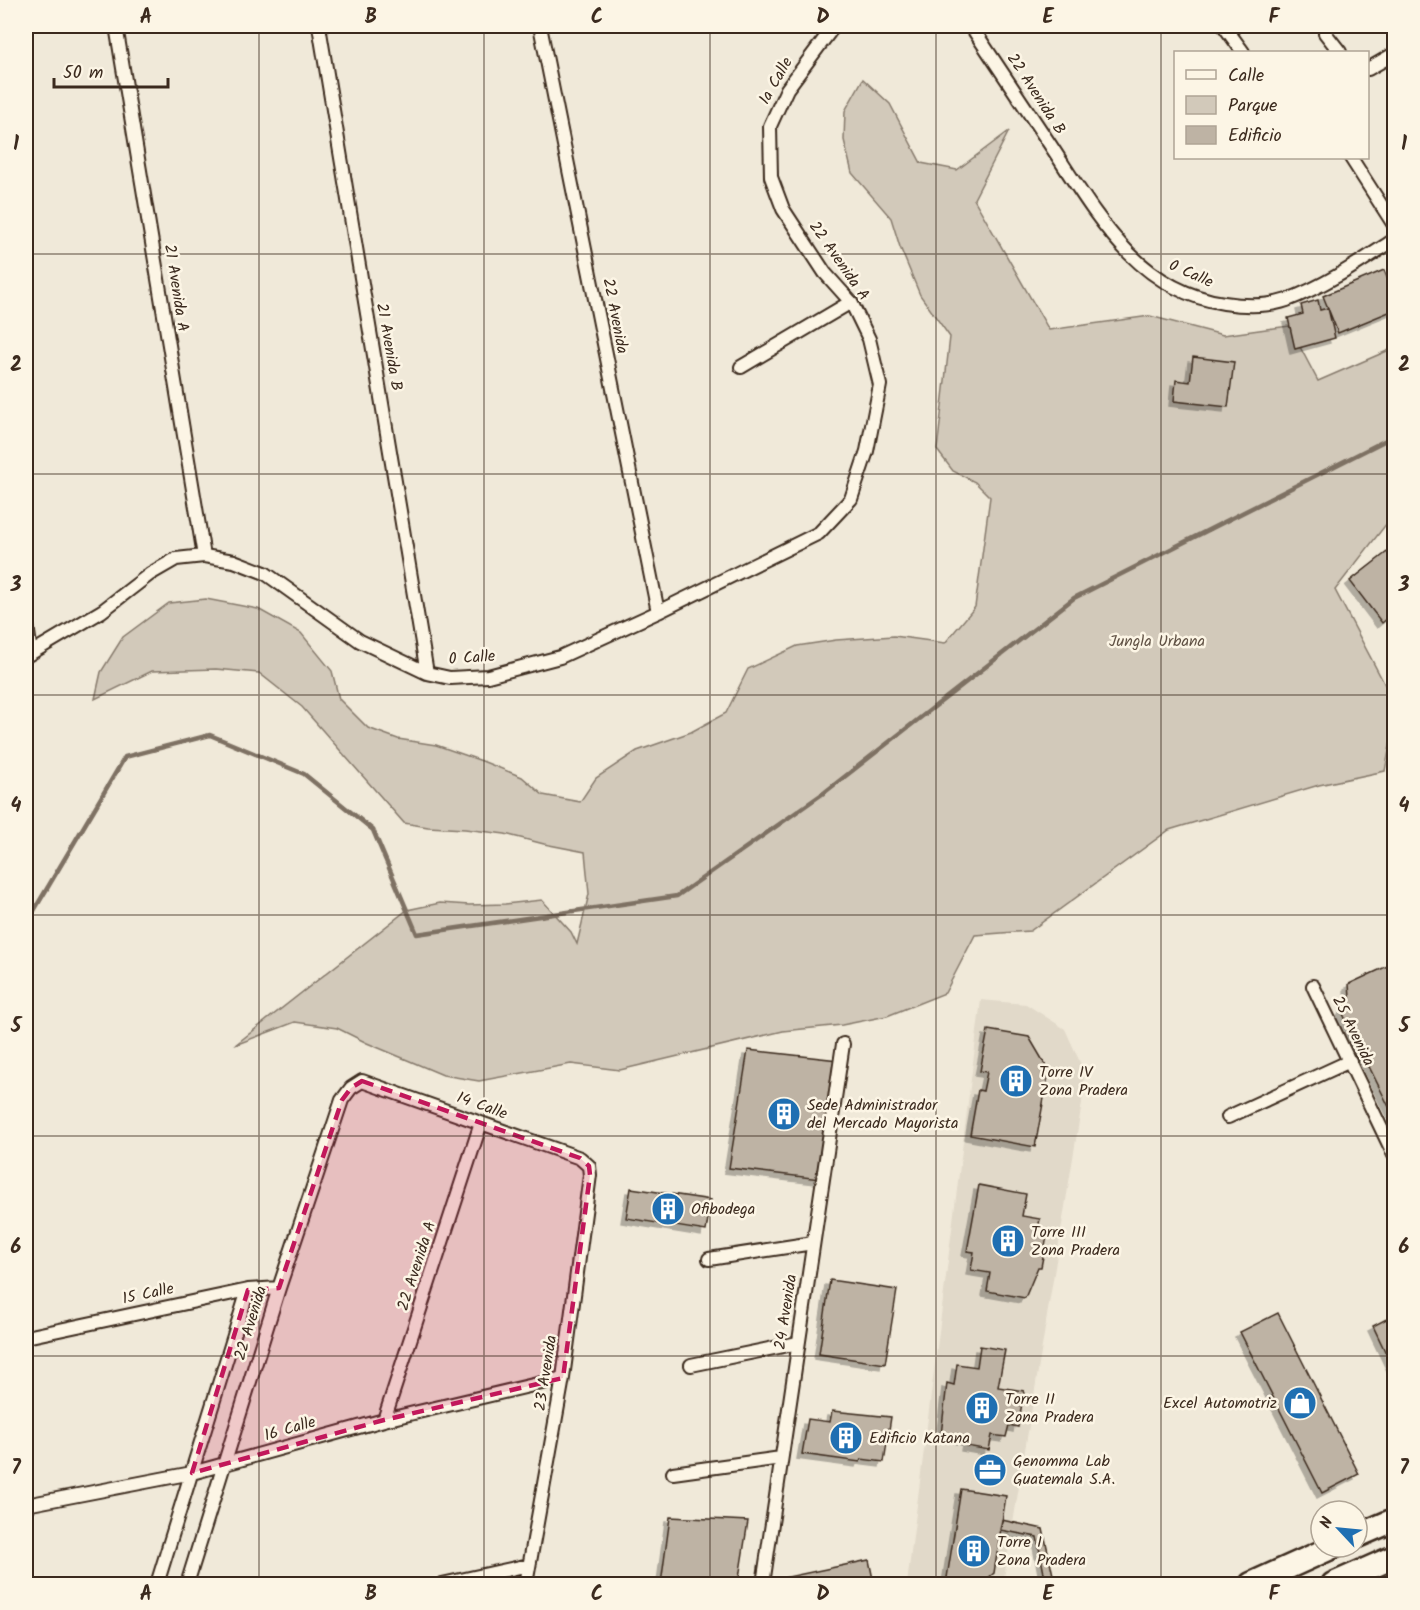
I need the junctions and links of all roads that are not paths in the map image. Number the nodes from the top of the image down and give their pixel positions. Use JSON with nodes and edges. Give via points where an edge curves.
{"nodes":[{"id":1,"x":116,"y":26,"type":"edge"},
{"id":2,"x":319,"y":26,"type":"edge"},
{"id":3,"x":540,"y":26,"type":"edge"},
{"id":4,"x":834,"y":26,"type":"edge"},
{"id":5,"x":971,"y":26,"type":"edge"},
{"id":6,"x":1224,"y":26,"type":"edge"},
{"id":7,"x":1325,"y":33,"type":"dead end"},
{"id":8,"x":1242,"y":51,"type":"edge"},
{"id":9,"x":1339,"y":51,"type":"edge"},
{"id":10,"x":1395,"y":54,"type":"edge"},
{"id":11,"x":1369,"y":68,"type":"edge"},
{"id":12,"x":770,"y":126,"type":"joint"},
{"id":13,"x":1352,"y":159,"type":"edge"},
{"id":14,"x":1073,"y":181,"type":"joint"},
{"id":15,"x":1395,"y":225,"type":"edge"},
{"id":16,"x":1395,"y":240,"type":"edge"},
{"id":17,"x":850,"y":302,"type":"junction"},
{"id":18,"x":741,"y":367,"type":"dead end"},
{"id":19,"x":867,"y":451,"type":"joint"},
{"id":20,"x":204,"y":556,"type":"junction"},
{"id":21,"x":658,"y":612,"type":"junction"},
{"id":22,"x":26,"y":618,"type":"edge"},
{"id":23,"x":28,"y":655,"type":"edge"},
{"id":24,"x":428,"y":673,"type":"junction"},
{"id":25,"x":1313,"y":986,"type":"dead end"},
{"id":26,"x":843,"y":1044,"type":"dead end"},
{"id":27,"x":1350,"y":1061,"type":"junction"},
{"id":28,"x":362,"y":1081,"type":"joint"},
{"id":29,"x":1228,"y":1117,"type":"dead end"},
{"id":30,"x":481,"y":1123,"type":"junction"},
{"id":31,"x":1395,"y":1155,"type":"edge"},
{"id":32,"x":589,"y":1166,"type":"joint"},
{"id":33,"x":813,"y":1244,"type":"junction"},
{"id":34,"x":709,"y":1259,"type":"dead end"},
{"id":35,"x":279,"y":1288,"type":"junction"},
{"id":36,"x":249,"y":1290,"type":"junction"},
{"id":37,"x":26,"y":1337,"type":"edge"},
{"id":38,"x":798,"y":1343,"type":"junction"},
{"id":39,"x":691,"y":1365,"type":"dead end"},
{"id":40,"x":562,"y":1378,"type":"junction"},
{"id":41,"x":384,"y":1420,"type":"junction"},
{"id":42,"x":781,"y":1458,"type":"junction"},
{"id":43,"x":225,"y":1465,"type":"junction"},
{"id":44,"x":192,"y":1473,"type":"junction"},
{"id":45,"x":673,"y":1473,"type":"dead end"},
{"id":46,"x":26,"y":1505,"type":"edge"},
{"id":47,"x":1395,"y":1520,"type":"edge"},
{"id":48,"x":1369,"y":1531,"type":"edge"},
{"id":49,"x":1395,"y":1557,"type":"edge"},
{"id":50,"x":1309,"y":1558,"type":"edge"},
{"id":51,"x":529,"y":1566,"type":"junction"},
{"id":52,"x":157,"y":1584,"type":"edge"},
{"id":53,"x":187,"y":1584,"type":"edge"},
{"id":54,"x":442,"y":1584,"type":"edge"},
{"id":55,"x":526,"y":1584,"type":"edge"},
{"id":56,"x":763,"y":1584,"type":"edge"},
{"id":57,"x":1251,"y":1584,"type":"edge"},
{"id":58,"x":1334,"y":1584,"type":"edge"}],
"edges":[{"from":1,"to":20,"type":"street","name":"21 Avenida A"},
{"from":2,"to":24,"type":"street","name":"21 Avenida B"},
{"from":3,"to":21,"type":"street","name":"22 Avenida"},
{"from":4,"to":12,"type":"street","name":"1a Calle","via":[[787,89]]},
{"from":5,"to":14,"type":"street","name":"22 Avenida B"},
{"from":6,"to":8,"type":"street"},
{"from":7,"to":9,"type":"street"},
{"from":10,"to":11,"type":"street"},
{"from":12,"to":17,"type":"street","name":"22 Avenida A","via":[[771,177],[783,209],[825,273]]},
{"from":13,"to":15,"type":"street"},
{"from":14,"to":16,"type":"street","name":"0 Calle","via":[[1119,245],[1158,278],[1204,300],[1245,306],[1286,300],[1346,271]]},
{"from":17,"to":18,"type":"street"},
{"from":17,"to":19,"type":"street","name":"22 Avenida A","via":[[870,339],[880,385]]},
{"from":19,"to":21,"type":"street","name":"0 Calle","via":[[851,499],[819,533]]},
{"from":20,"to":23,"type":"street","name":"0 Calle","via":[[176,559],[102,611]]},
{"from":20,"to":24,"type":"street","name":"0 Calle","via":[[234,561],[265,573],[360,641]]},
{"from":21,"to":24,"type":"street","name":"0 Calle","via":[[560,657],[523,668],[488,676],[450,678]]},
{"from":22,"to":23,"type":"street"},
{"from":25,"to":27,"type":"street","name":"25 Avenida"},
{"from":26,"to":33,"type":"street","name":"24 Avenida"},
{"from":27,"to":29,"type":"street"},
{"from":27,"to":31,"type":"street","name":"25 Avenida"},
{"from":28,"to":30,"type":"street","name":"14 Calle"},
{"from":28,"to":35,"type":"street","name":"22 Avenida","via":[[342,1100]]},
{"from":30,"to":32,"type":"street","name":"14 Calle","via":[[580,1158]]},
{"from":30,"to":41,"type":"street","name":"22 Avenida A"},
{"from":32,"to":40,"type":"street","name":"23 Avenida"},
{"from":33,"to":34,"type":"street"},
{"from":33,"to":38,"type":"street","name":"24 Avenida"},
{"from":35,"to":36,"type":"street","name":"15 Calle"},
{"from":35,"to":43,"type":"street","name":"22 Avenida"},
{"from":36,"to":37,"type":"street","name":"15 Calle"},
{"from":36,"to":44,"type":"street","name":"22 Avenida"},
{"from":38,"to":39,"type":"street"},
{"from":38,"to":42,"type":"street","name":"24 Avenida"},
{"from":40,"to":41,"type":"street","name":"16 Calle"},
{"from":40,"to":51,"type":"street","name":"23 Avenida"},
{"from":41,"to":43,"type":"street","name":"16 Calle"},
{"from":42,"to":45,"type":"street"},
{"from":42,"to":56,"type":"street","name":"24 Avenida"},
{"from":43,"to":44,"type":"street","name":"16 Calle"},
{"from":43,"to":53,"type":"street","name":"22 Avenida"},
{"from":44,"to":46,"type":"street","name":"16 Calle"},
{"from":44,"to":52,"type":"street","name":"22 Avenida"},
{"from":47,"to":48,"type":"highway"},
{"from":49,"to":58,"type":"highway"},
{"from":50,"to":57,"type":"highway"},
{"from":51,"to":54,"type":"street"},
{"from":51,"to":55,"type":"street","name":"23 Avenida"}]}
